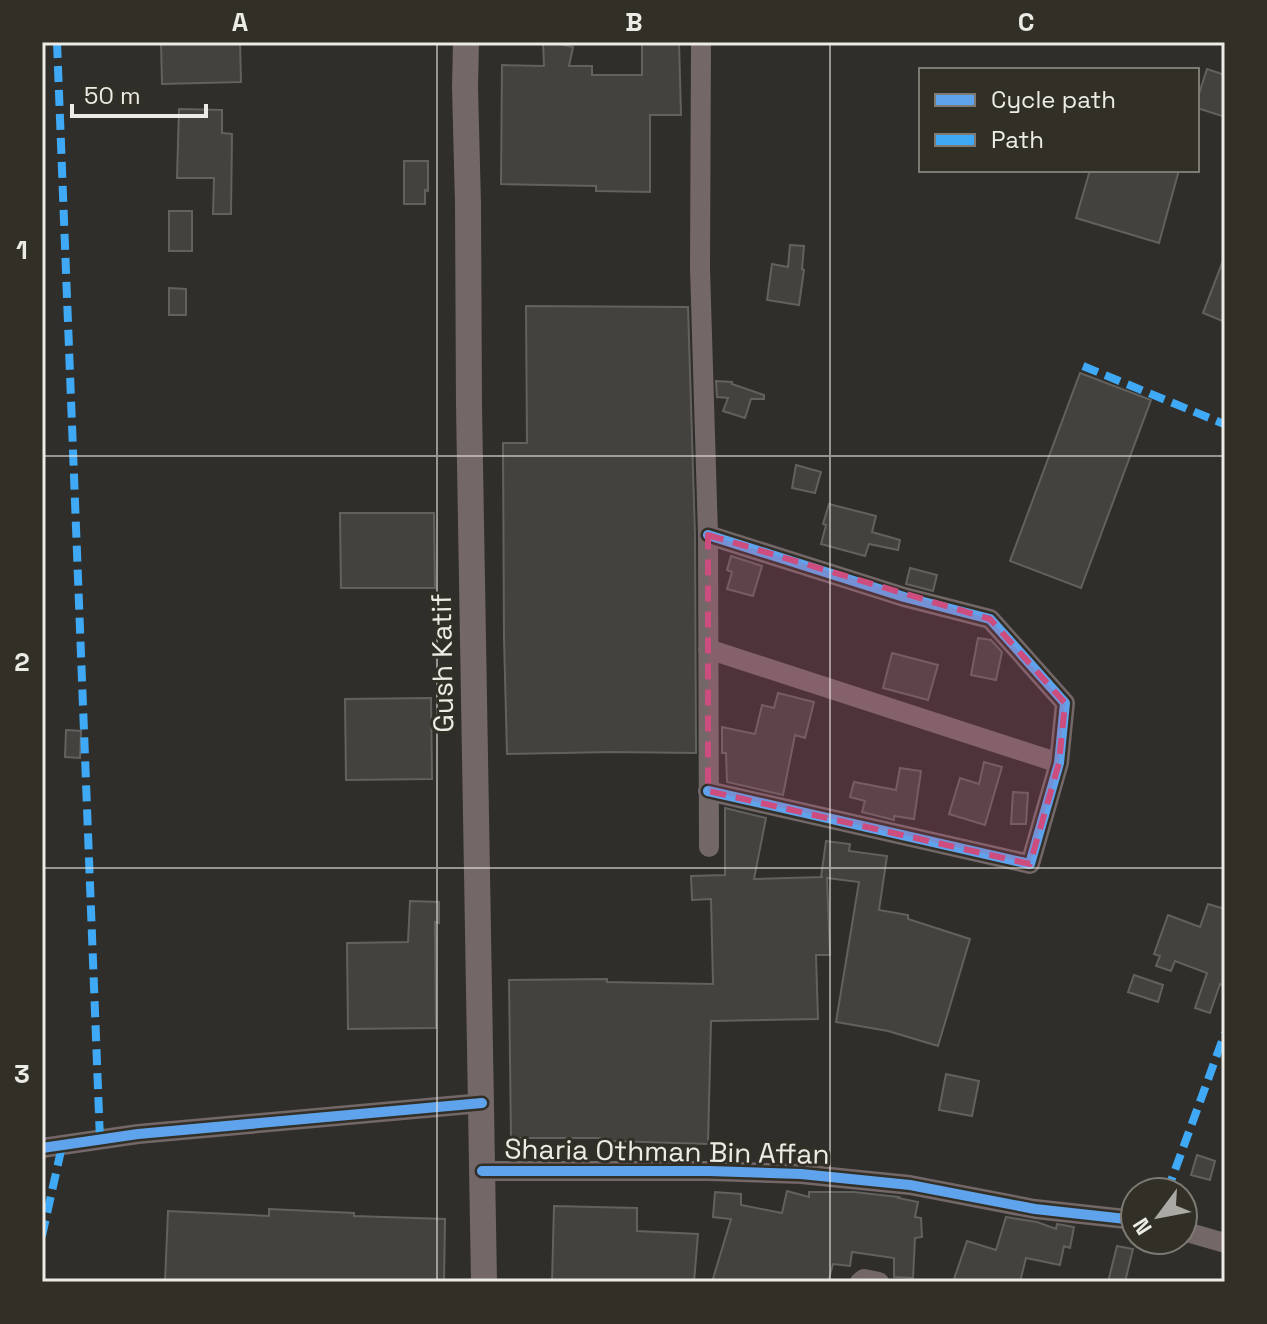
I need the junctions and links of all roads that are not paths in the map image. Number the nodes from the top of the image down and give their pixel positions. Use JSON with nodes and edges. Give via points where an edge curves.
{"nodes":[{"id":1,"x":466,"y":42,"type":"edge"},
{"id":2,"x":701,"y":42,"type":"edge"},
{"id":3,"x":708,"y":535,"type":"junction"},
{"id":4,"x":708,"y":649,"type":"junction"},
{"id":5,"x":1059,"y":763,"type":"junction"},
{"id":6,"x":708,"y":791,"type":"junction"},
{"id":7,"x":709,"y":847,"type":"dead end"},
{"id":8,"x":482,"y":1103,"type":"junction"},
{"id":9,"x":42,"y":1148,"type":"edge"},
{"id":10,"x":482,"y":1171,"type":"junction"},
{"id":11,"x":1119,"y":1218,"type":"edge"},
{"id":12,"x":1199,"y":1236,"type":"edge"},
{"id":13,"x":1225,"y":1243,"type":"edge"},
{"id":14,"x":484,"y":1282,"type":"edge"},
{"id":15,"x":860,"y":1282,"type":"edge"},
{"id":16,"x":879,"y":1282,"type":"edge"}],
"edges":[{"from":1,"to":8,"type":"main road","name":"Gush Katif"},
{"from":2,"to":3,"type":"street","via":[[700,268]]},
{"from":3,"to":4,"type":"street"},
{"from":3,"to":5,"type":"street","via":[[990,619],[1065,703]]},
{"from":4,"to":5,"type":"street"},
{"from":4,"to":6,"type":"street"},
{"from":5,"to":6,"type":"street","via":[[1030,864]]},
{"from":6,"to":7,"type":"street"},
{"from":8,"to":9,"type":"street","via":[[138,1134]]},
{"from":8,"to":10,"type":"main road","name":"Gush Katif"},
{"from":10,"to":11,"type":"street","name":"Sharia Othman Bin Affan","via":[[801,1174],[910,1185],[1035,1209]]},
{"from":10,"to":14,"type":"main road","name":"Gush Katif"},
{"from":12,"to":13,"type":"street"},
{"from":15,"to":16,"type":"street"}]}
